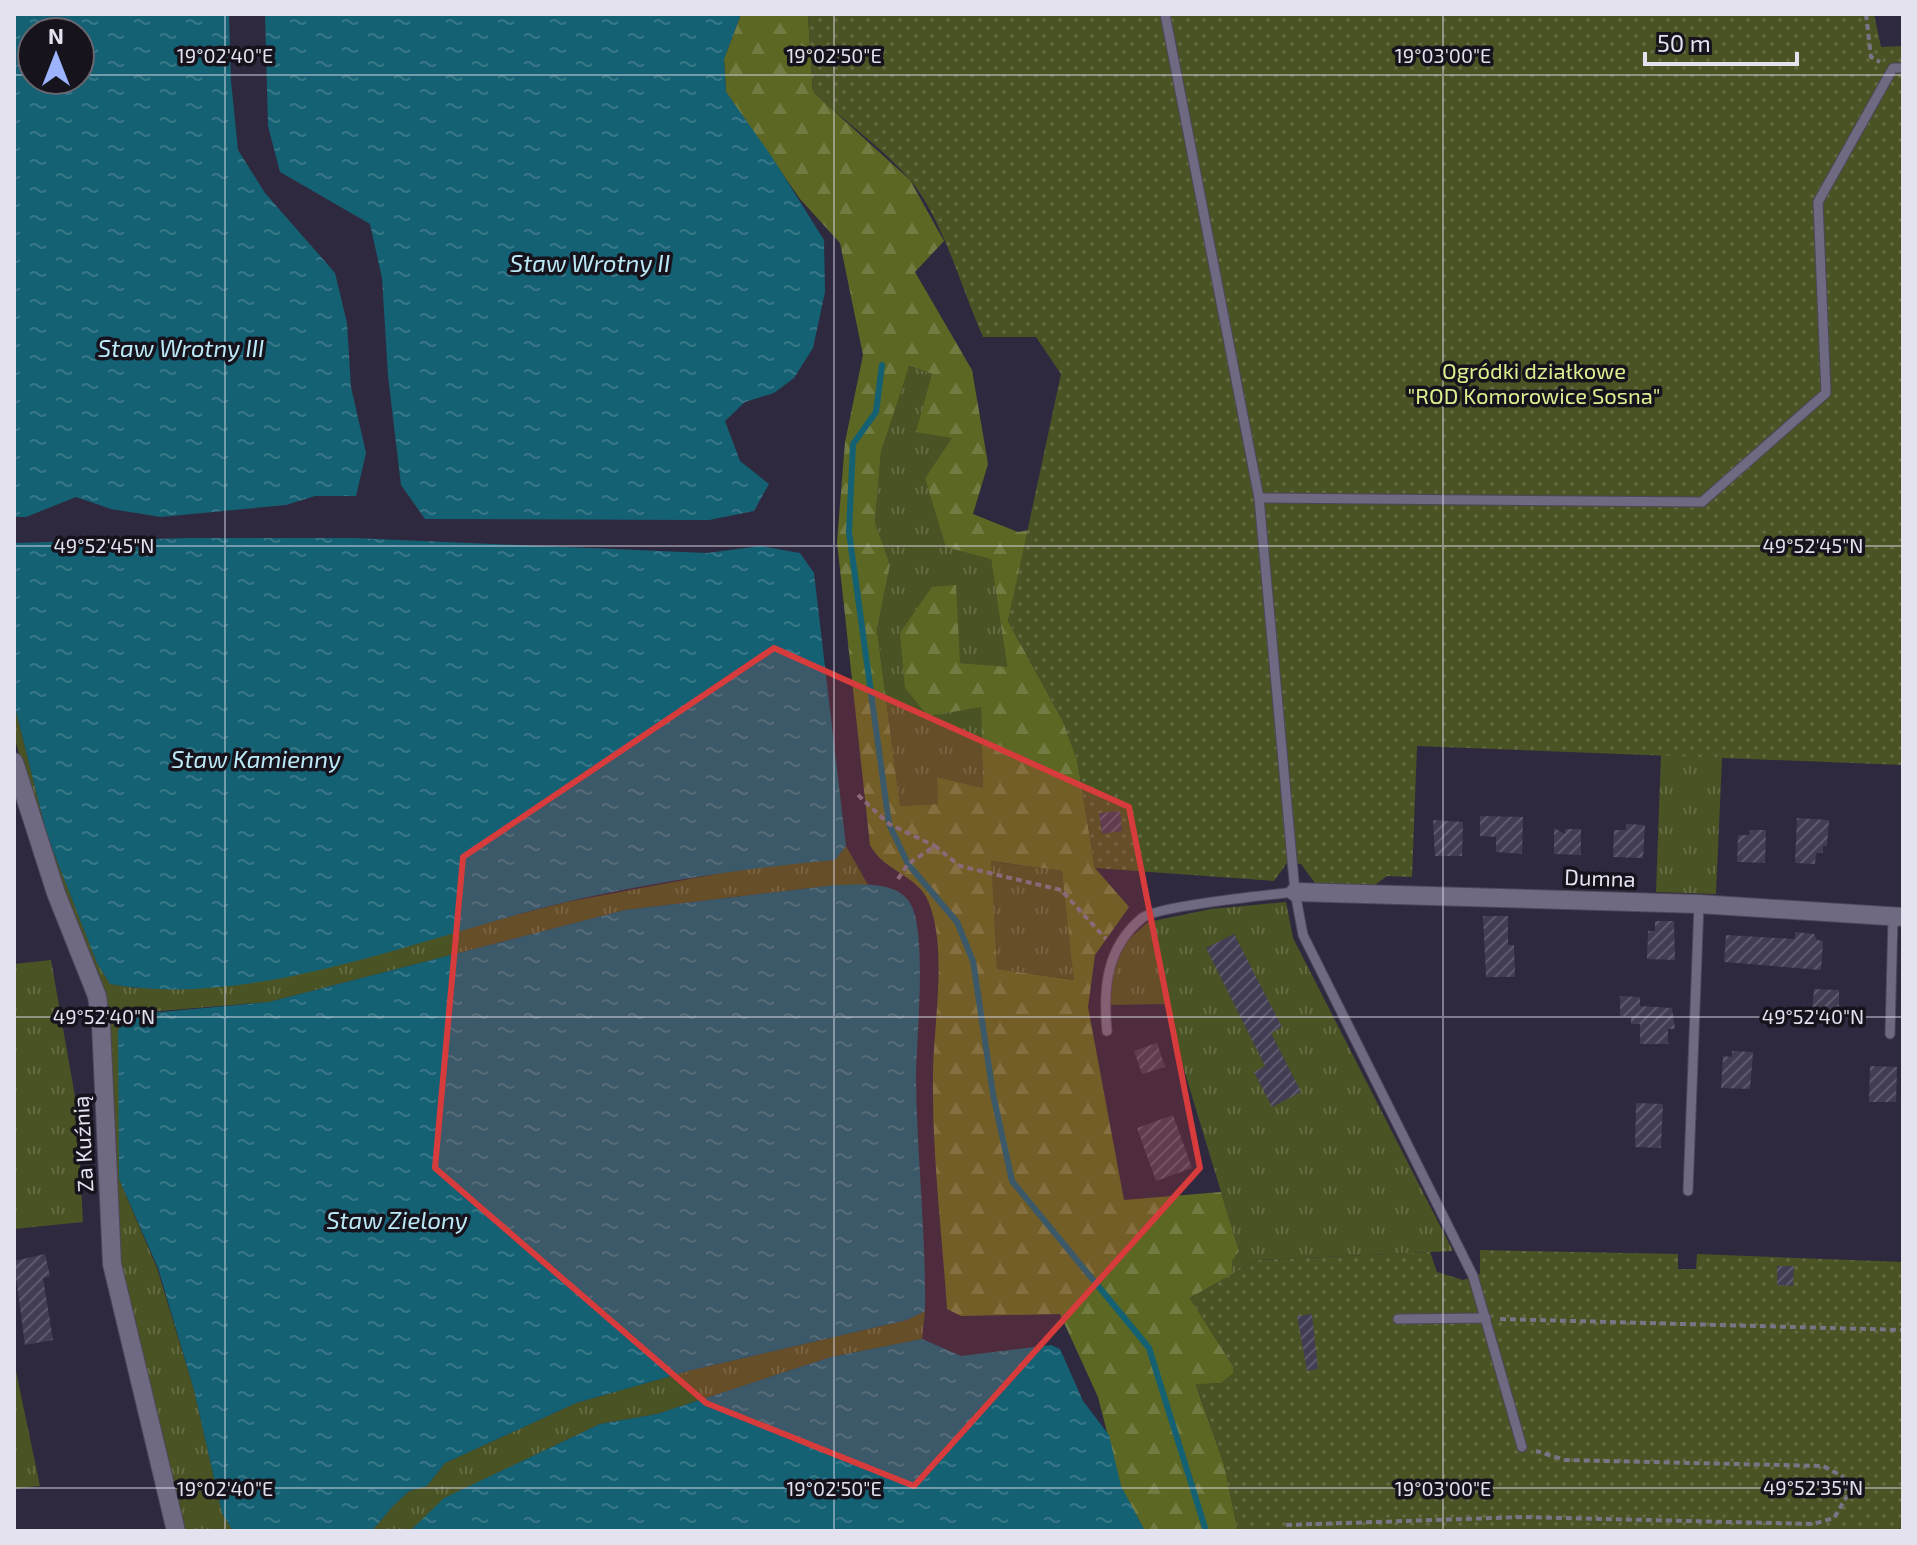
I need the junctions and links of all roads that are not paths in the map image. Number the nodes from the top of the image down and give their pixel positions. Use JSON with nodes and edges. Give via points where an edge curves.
{"nodes":[{"id":1,"x":1165,"y":14,"type":"edge"},
{"id":2,"x":1898,"y":68,"type":"edge"},
{"id":3,"x":1259,"y":498,"type":"junction"},
{"id":4,"x":14,"y":762,"type":"edge"},
{"id":5,"x":1295,"y":892,"type":"junction"},
{"id":6,"x":1699,"y":904,"type":"junction"},
{"id":7,"x":1898,"y":917,"type":"edge"},
{"id":8,"x":1107,"y":1031,"type":"dead end"},
{"id":9,"x":1890,"y":1034,"type":"dead end"},
{"id":10,"x":1688,"y":1191,"type":"dead end"},
{"id":11,"x":1486,"y":1318,"type":"junction"},
{"id":12,"x":1398,"y":1319,"type":"dead end"},
{"id":13,"x":1522,"y":1447,"type":"road end"},
{"id":14,"x":176,"y":1531,"type":"edge"}],
"edges":[{"from":1,"to":3,"type":"lane"},
{"from":2,"to":3,"type":"lane","via":[[1818,202],[1826,393],[1702,502]]},
{"from":3,"to":5,"type":"lane"},
{"from":4,"to":14,"type":"street","name":"Za Kuźnią","via":[[56,893],[97,996],[112,1264]]},
{"from":5,"to":6,"type":"street","name":"Dumna"},
{"from":5,"to":8,"type":"lane","via":[[1144,916],[1115,949],[1103,992]]},
{"from":5,"to":11,"type":"lane","via":[[1303,935],[1460,1248]]},
{"from":6,"to":7,"type":"street","name":"Dumna"},
{"from":6,"to":10,"type":"lane"},
{"from":7,"to":9,"type":"lane"},
{"from":11,"to":12,"type":"lane"},
{"from":11,"to":13,"type":"lane"}]}
